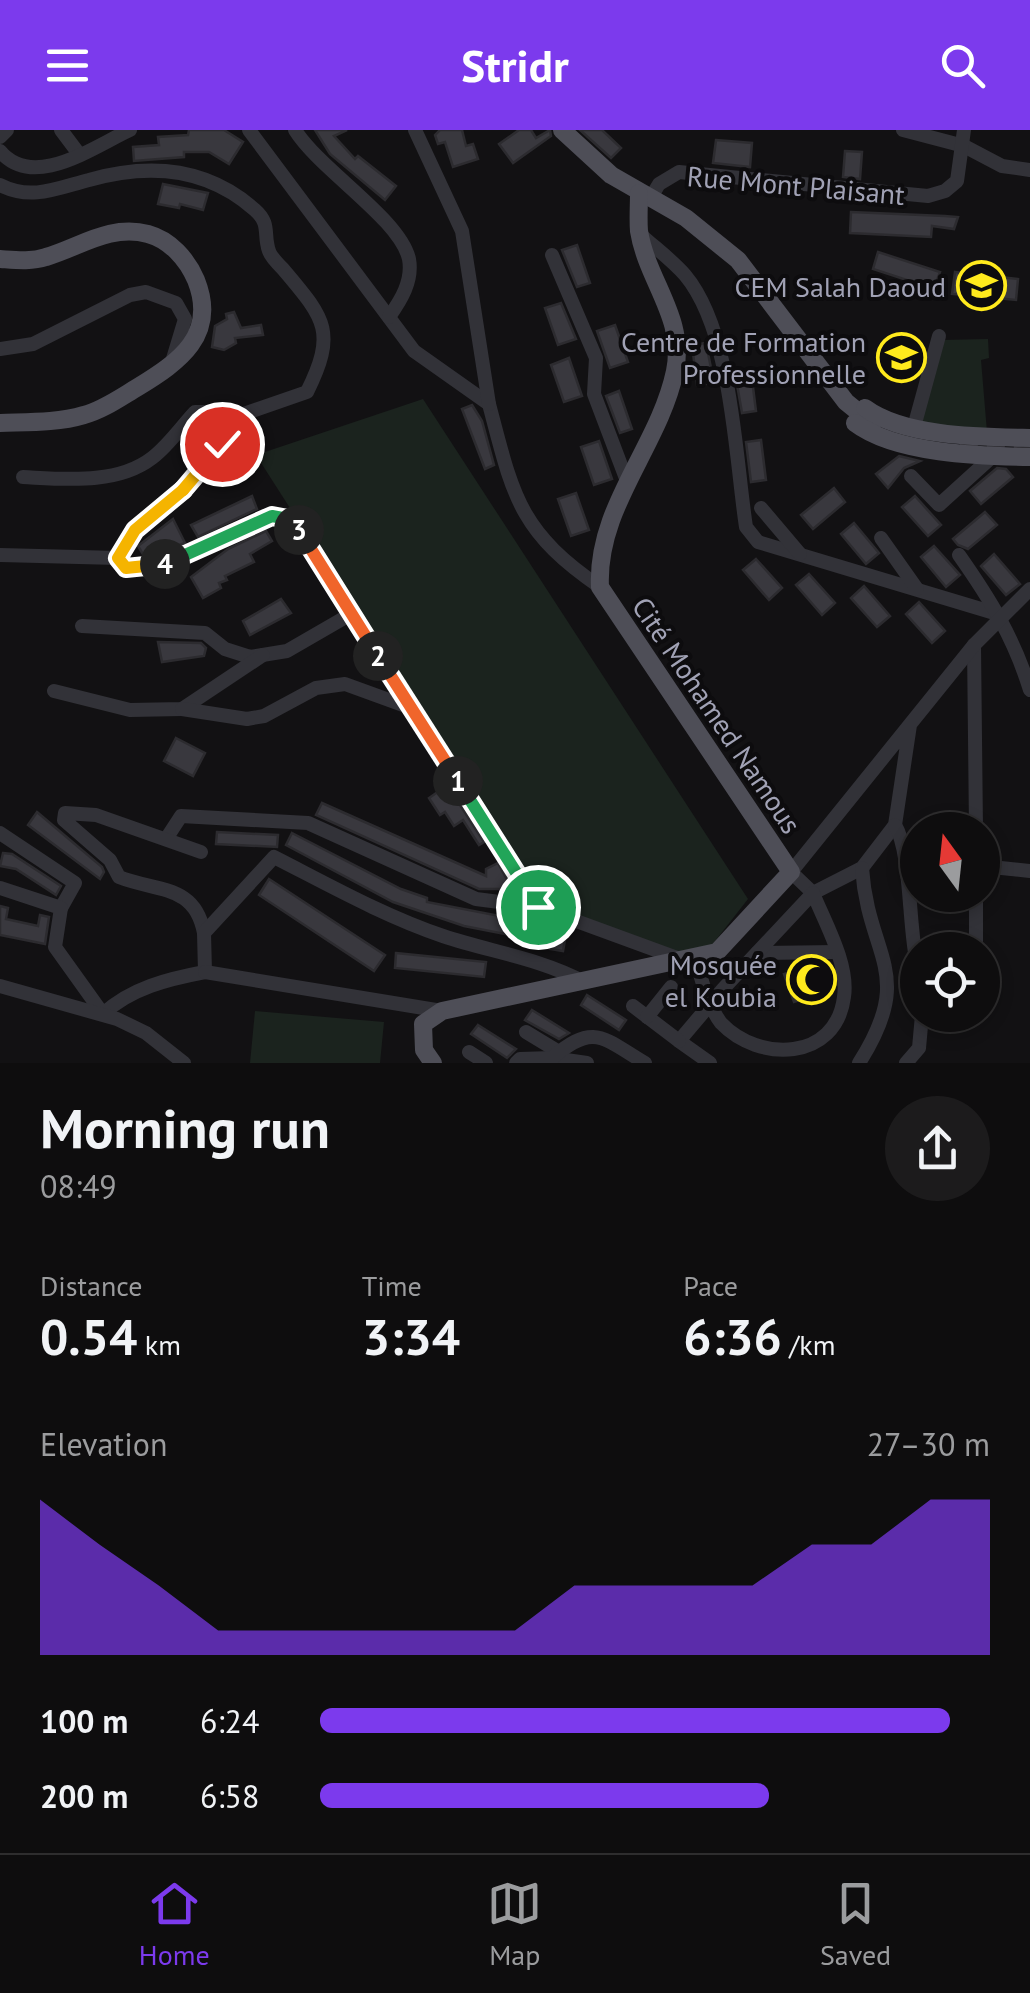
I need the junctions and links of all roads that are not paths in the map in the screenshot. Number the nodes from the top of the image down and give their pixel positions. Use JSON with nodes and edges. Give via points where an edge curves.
{"nodes":[{"id":1,"x":6,"y":130,"type":"edge"},
{"id":2,"x":61,"y":130,"type":"edge"},
{"id":3,"x":130,"y":130,"type":"edge"},
{"id":4,"x":249,"y":130,"type":"edge"},
{"id":5,"x":294,"y":130,"type":"edge"},
{"id":6,"x":415,"y":130,"type":"edge"},
{"id":7,"x":562,"y":130,"type":"edge"},
{"id":8,"x":903,"y":130,"type":"edge"},
{"id":9,"x":964,"y":130,"type":"edge"},
{"id":10,"x":0,"y":138,"type":"edge"},
{"id":11,"x":964,"y":146,"type":"junction"},
{"id":12,"x":0,"y":151,"type":"edge"},
{"id":13,"x":79,"y":154,"type":"junction"},
{"id":14,"x":1030,"y":170,"type":"edge"},
{"id":15,"x":0,"y":186,"type":"edge"},
{"id":16,"x":645,"y":196,"type":"junction"},
{"id":17,"x":640,"y":234,"type":"junction"},
{"id":18,"x":552,"y":255,"type":"dead end"},
{"id":19,"x":0,"y":259,"type":"edge"},
{"id":20,"x":389,"y":317,"type":"junction"},
{"id":21,"x":939,"y":336,"type":"dead end"},
{"id":22,"x":0,"y":349,"type":"edge"},
{"id":23,"x":170,"y":368,"type":"junction"},
{"id":24,"x":839,"y":393,"type":"junction"},
{"id":25,"x":489,"y":404,"type":"junction"},
{"id":26,"x":226,"y":420,"type":"junction"},
{"id":27,"x":0,"y":423,"type":"edge"},
{"id":28,"x":872,"y":423,"type":"dead end"},
{"id":29,"x":914,"y":427,"type":"junction"},
{"id":30,"x":1030,"y":438,"type":"edge"},
{"id":31,"x":994,"y":455,"type":"junction"},
{"id":32,"x":1030,"y":457,"type":"edge"},
{"id":33,"x":23,"y":476,"type":"dead end"},
{"id":34,"x":912,"y":476,"type":"dead end"},
{"id":35,"x":628,"y":481,"type":"junction"},
{"id":36,"x":761,"y":508,"type":"dead end"},
{"id":37,"x":881,"y":538,"type":"dead end"},
{"id":38,"x":0,"y":555,"type":"edge"},
{"id":39,"x":801,"y":555,"type":"junction"},
{"id":40,"x":959,"y":555,"type":"dead end"},
{"id":41,"x":118,"y":558,"type":"junction"},
{"id":42,"x":600,"y":587,"type":"junction"},
{"id":43,"x":917,"y":590,"type":"junction"},
{"id":44,"x":1030,"y":590,"type":"edge"},
{"id":45,"x":351,"y":614,"type":"junction"},
{"id":46,"x":1001,"y":614,"type":"junction"},
{"id":47,"x":82,"y":626,"type":"dead end"},
{"id":48,"x":974,"y":645,"type":"junction"},
{"id":49,"x":264,"y":654,"type":"junction"},
{"id":50,"x":1030,"y":690,"type":"edge"},
{"id":51,"x":54,"y":691,"type":"dead end"},
{"id":52,"x":182,"y":708,"type":"junction"},
{"id":53,"x":411,"y":708,"type":"junction"},
{"id":54,"x":910,"y":725,"type":"junction"},
{"id":55,"x":976,"y":812,"type":"edge"},
{"id":56,"x":895,"y":825,"type":"junction"},
{"id":57,"x":0,"y":834,"type":"edge"},
{"id":58,"x":166,"y":839,"type":"junction"},
{"id":59,"x":201,"y":852,"type":"dead end"},
{"id":60,"x":862,"y":868,"type":"junction"},
{"id":61,"x":1000,"y":868,"type":"edge"},
{"id":62,"x":1030,"y":871,"type":"edge"},
{"id":63,"x":791,"y":872,"type":"junction"},
{"id":64,"x":0,"y":888,"type":"edge"},
{"id":65,"x":813,"y":893,"type":"junction"},
{"id":66,"x":538,"y":907,"type":"junction"},
{"id":67,"x":60,"y":908,"type":"junction"},
{"id":68,"x":912,"y":932,"type":"edge"},
{"id":69,"x":204,"y":933,"type":"junction"},
{"id":70,"x":836,"y":952,"type":"junction"},
{"id":71,"x":758,"y":953,"type":"junction"},
{"id":72,"x":689,"y":959,"type":"junction"},
{"id":73,"x":204,"y":972,"type":"junction"},
{"id":74,"x":584,"y":982,"type":"junction"},
{"id":75,"x":0,"y":986,"type":"edge"},
{"id":76,"x":671,"y":987,"type":"dead end"},
{"id":77,"x":711,"y":1005,"type":"junction"},
{"id":78,"x":633,"y":1006,"type":"dead end"},
{"id":79,"x":442,"y":1010,"type":"junction"},
{"id":80,"x":103,"y":1014,"type":"junction"},
{"id":81,"x":648,"y":1017,"type":"junction"},
{"id":82,"x":526,"y":1032,"type":"dead end"},
{"id":83,"x":920,"y":1032,"type":"edge"},
{"id":84,"x":679,"y":1041,"type":"junction"},
{"id":85,"x":469,"y":1052,"type":"dead end"},
{"id":86,"x":555,"y":1058,"type":"edge"},
{"id":87,"x":764,"y":1058,"type":"edge"},
{"id":88,"x":184,"y":1063,"type":"edge"},
{"id":89,"x":432,"y":1063,"type":"edge"},
{"id":90,"x":486,"y":1063,"type":"edge"},
{"id":91,"x":516,"y":1063,"type":"edge"},
{"id":92,"x":588,"y":1063,"type":"edge"},
{"id":93,"x":645,"y":1063,"type":"edge"},
{"id":94,"x":710,"y":1063,"type":"edge"},
{"id":95,"x":859,"y":1063,"type":"edge"},
{"id":96,"x":906,"y":1063,"type":"edge"}],
"edges":[{"from":1,"to":10,"type":"street"},
{"from":2,"to":13,"type":"street"},
{"from":3,"to":13,"type":"street"},
{"from":4,"to":20,"type":"street"},
{"from":5,"to":20,"type":"street","via":[[322,166],[391,229],[408,258],[407,284]]},
{"from":6,"to":25,"type":"street","via":[[462,231]]},
{"from":7,"to":16,"type":"main road","via":[[611,176]]},
{"from":8,"to":11,"type":"street"},
{"from":9,"to":11,"type":"street","name":"Rue Mont Plaisant"},
{"from":11,"to":14,"type":"street","via":[[1002,166]]},
{"from":11,"to":16,"type":"street","name":"Rue Mont Plaisant","via":[[957,181],[928,196],[680,172]]},
{"from":12,"to":13,"type":"street","via":[[24,169]]},
{"from":15,"to":26,"type":"street","via":[[40,194],[116,173],[172,170],[227,188],[258,212],[268,225],[269,252],[324,325],[323,346],[307,392]]},
{"from":16,"to":17,"type":"main road"},
{"from":16,"to":24,"type":"main road","via":[[686,218],[738,260]]},
{"from":17,"to":35,"type":"main road","via":[[676,325],[677,356],[660,414]]},
{"from":17,"to":39,"type":"street","via":[[685,276],[718,341],[746,527],[758,542]]},
{"from":18,"to":35,"type":"street","via":[[596,358],[594,394]]},
{"from":19,"to":23,"type":"main road","via":[[43,258],[112,232],[152,235],[175,249],[200,288],[201,309],[191,348]]},
{"from":20,"to":25,"type":"street","via":[[414,351]]},
{"from":21,"to":29,"type":"street"},
{"from":22,"to":23,"type":"street","via":[[33,344],[146,292],[176,302],[185,319]]},
{"from":23,"to":27,"type":"main road","via":[[86,414]]},
{"from":24,"to":28,"type":"main road"},
{"from":24,"to":29,"type":"main road","via":[[874,415]]},
{"from":24,"to":31,"type":"main road","via":[[848,416],[872,434]]},
{"from":25,"to":42,"type":"street","via":[[512,494],[535,534]]},
{"from":26,"to":33,"type":"street","via":[[221,412],[195,412],[153,457],[128,472]]},
{"from":26,"to":41,"type":"street","via":[[222,444],[181,492],[135,530]]},
{"from":29,"to":30,"type":"main road"},
{"from":31,"to":32,"type":"main road"},
{"from":31,"to":34,"type":"street","via":[[940,505]]},
{"from":35,"to":42,"type":"main road","via":[[599,555]]},
{"from":36,"to":39,"type":"street"},
{"from":37,"to":43,"type":"street"},
{"from":38,"to":41,"type":"street"},
{"from":39,"to":43,"type":"street"},
{"from":40,"to":46,"type":"street"},
{"from":41,"to":45,"type":"street","via":[[126,568],[162,565],[272,516],[288,519]]},
{"from":42,"to":63,"type":"main road","name":"Cité Mohamed Namous"},
{"from":43,"to":46,"type":"street"},
{"from":44,"to":46,"type":"street"},
{"from":45,"to":49,"type":"street","via":[[287,651]]},
{"from":45,"to":53,"type":"street"},
{"from":46,"to":48,"type":"street"},
{"from":46,"to":50,"type":"street"},
{"from":47,"to":49,"type":"street","via":[[205,633],[225,649]]},
{"from":48,"to":54,"type":"street"},
{"from":48,"to":55,"type":"street"},
{"from":49,"to":52,"type":"street"},
{"from":51,"to":52,"type":"street","via":[[130,710]]},
{"from":52,"to":53,"type":"street","via":[[248,719],[316,688],[344,684]]},
{"from":53,"to":66,"type":"street"},
{"from":54,"to":56,"type":"street"},
{"from":54,"to":63,"type":"street"},
{"from":56,"to":60,"type":"street"},
{"from":56,"to":68,"type":"street","via":[[904,840]]},
{"from":57,"to":67,"type":"street","via":[[75,883]]},
{"from":58,"to":59,"type":"street"},
{"from":58,"to":66,"type":"street","via":[[181,816],[308,823],[476,899]]},
{"from":58,"to":69,"type":"street","via":[[96,815],[65,813],[64,820],[120,877],[177,893],[200,912]]},
{"from":60,"to":65,"type":"street"},
{"from":60,"to":95,"type":"street","via":[[864,905],[885,957],[890,996],[880,1031]]},
{"from":61,"to":62,"type":"street"},
{"from":63,"to":65,"type":"street","name":"Cité Mohamed Namous"},
{"from":63,"to":72,"type":"main road","name":"Cité Mohamed Namous","via":[[737,935],[717,952]]},
{"from":64,"to":67,"type":"street"},
{"from":65,"to":70,"type":"street","name":"Cité Mohamed Namous"},
{"from":65,"to":71,"type":"street"},
{"from":66,"to":72,"type":"street"},
{"from":67,"to":80,"type":"street","via":[[54,947]]},
{"from":69,"to":73,"type":"street"},
{"from":69,"to":74,"type":"street","via":[[274,857],[390,916],[550,964]]},
{"from":70,"to":71,"type":"street"},
{"from":70,"to":87,"type":"street","name":"Cité Mohamed Namous","via":[[844,996],[829,1033],[796,1053]]},
{"from":71,"to":77,"type":"street"},
{"from":72,"to":74,"type":"main road","name":"Cité Mohamed Namous"},
{"from":72,"to":77,"type":"street"},
{"from":73,"to":79,"type":"street"},
{"from":73,"to":80,"type":"street","via":[[156,983]]},
{"from":74,"to":79,"type":"main road","name":"Cité Mohamed Namous"},
{"from":75,"to":80,"type":"street"},
{"from":76,"to":81,"type":"street"},
{"from":77,"to":84,"type":"street"},
{"from":77,"to":87,"type":"street","name":"Cité Mohamed Namous","via":[[722,1025]]},
{"from":78,"to":81,"type":"street"},
{"from":79,"to":89,"type":"main road","via":[[423,1024]]},
{"from":80,"to":88,"type":"street","via":[[146,1033]]},
{"from":81,"to":84,"type":"street"},
{"from":82,"to":86,"type":"street"},
{"from":83,"to":96,"type":"street","via":[[919,1048]]},
{"from":84,"to":94,"type":"street"},
{"from":85,"to":90,"type":"street"},
{"from":86,"to":91,"type":"street"},
{"from":86,"to":92,"type":"street"},
{"from":86,"to":93,"type":"street","via":[[584,1035],[608,1040]]}]}
